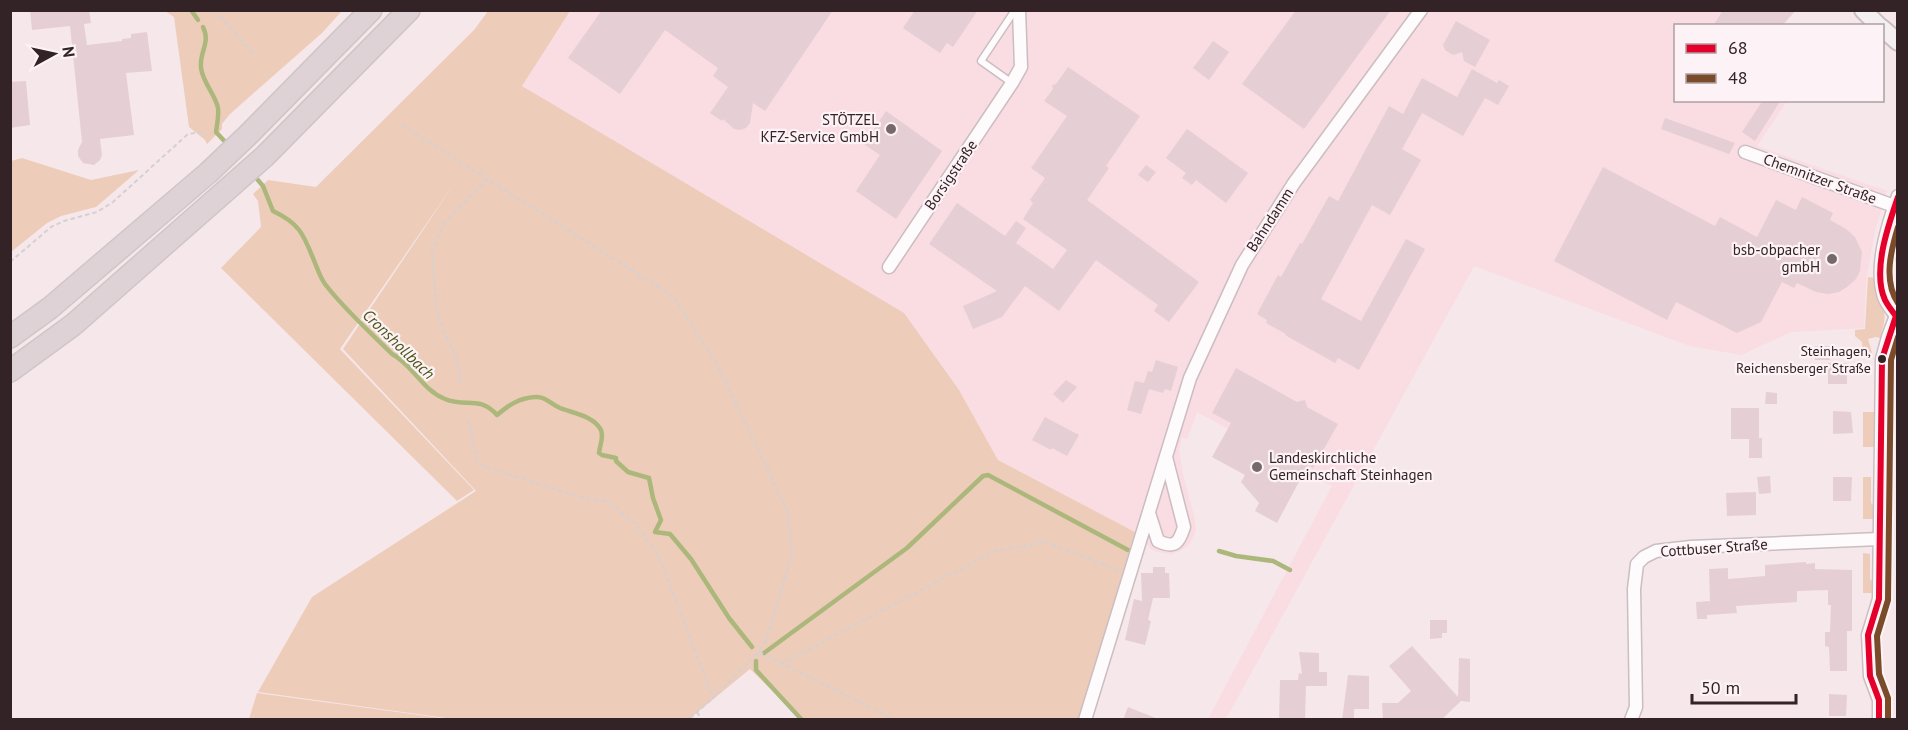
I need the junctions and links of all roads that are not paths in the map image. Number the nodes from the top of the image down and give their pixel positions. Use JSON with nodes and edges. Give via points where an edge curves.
{"nodes":[{"id":1,"x":371,"y":10,"type":"edge"},
{"id":2,"x":409,"y":10,"type":"edge"},
{"id":3,"x":1017,"y":10,"type":"edge"},
{"id":4,"x":1421,"y":10,"type":"edge"},
{"id":5,"x":1863,"y":10,"type":"edge"},
{"id":6,"x":1878,"y":24,"type":"edge"},
{"id":7,"x":1884,"y":30,"type":"edge"},
{"id":8,"x":1898,"y":42,"type":"edge"},
{"id":9,"x":1012,"y":83,"type":"junction"},
{"id":10,"x":1745,"y":152,"type":"dead end"},
{"id":11,"x":1896,"y":201,"type":"edge"},
{"id":12,"x":890,"y":267,"type":"dead end"},
{"id":13,"x":1897,"y":316,"type":"edge"},
{"id":14,"x":10,"y":337,"type":"edge"},
{"id":15,"x":10,"y":371,"type":"edge"},
{"id":16,"x":1166,"y":456,"type":"junction"},
{"id":17,"x":1149,"y":513,"type":"junction"},
{"id":18,"x":1880,"y":539,"type":"junction"},
{"id":19,"x":1085,"y":720,"type":"edge"},
{"id":20,"x":1631,"y":720,"type":"edge"},
{"id":21,"x":1879,"y":720,"type":"edge"}],
"edges":[{"from":1,"to":14,"type":"highway","via":[[208,173],[50,308]]},
{"from":2,"to":15,"type":"highway","via":[[266,156],[73,325]]},
{"from":3,"to":9,"type":"street","name":"Borsigstraße","via":[[1021,67]]},
{"from":3,"to":9,"type":"lane","name":"Borsigstraße","via":[[981,62]]},
{"from":4,"to":16,"type":"street","name":"Bahndamm","via":[[1294,183],[1242,265],[1190,378]]},
{"from":5,"to":6,"type":"main road"},
{"from":7,"to":8,"type":"main road"},
{"from":9,"to":12,"type":"street","name":"Borsigstraße"},
{"from":10,"to":11,"type":"street","name":"Chemnitzer Straße"},
{"from":11,"to":13,"type":"street","via":[[1880,278],[1884,298]]},
{"from":13,"to":18,"type":"street","via":[[1882,359]]},
{"from":16,"to":17,"type":"street","name":"Bahndamm"},
{"from":16,"to":17,"type":"street","via":[[1184,527],[1176,544],[1167,546],[1158,541]]},
{"from":17,"to":19,"type":"street","name":"Bahndamm"},
{"from":18,"to":20,"type":"street","name":"Cottbuser Straße","via":[[1691,547],[1656,551],[1644,557],[1637,564],[1634,589],[1636,707]]},
{"from":18,"to":21,"type":"street","via":[[1880,599],[1868,635],[1870,676],[1879,700]]}]}
